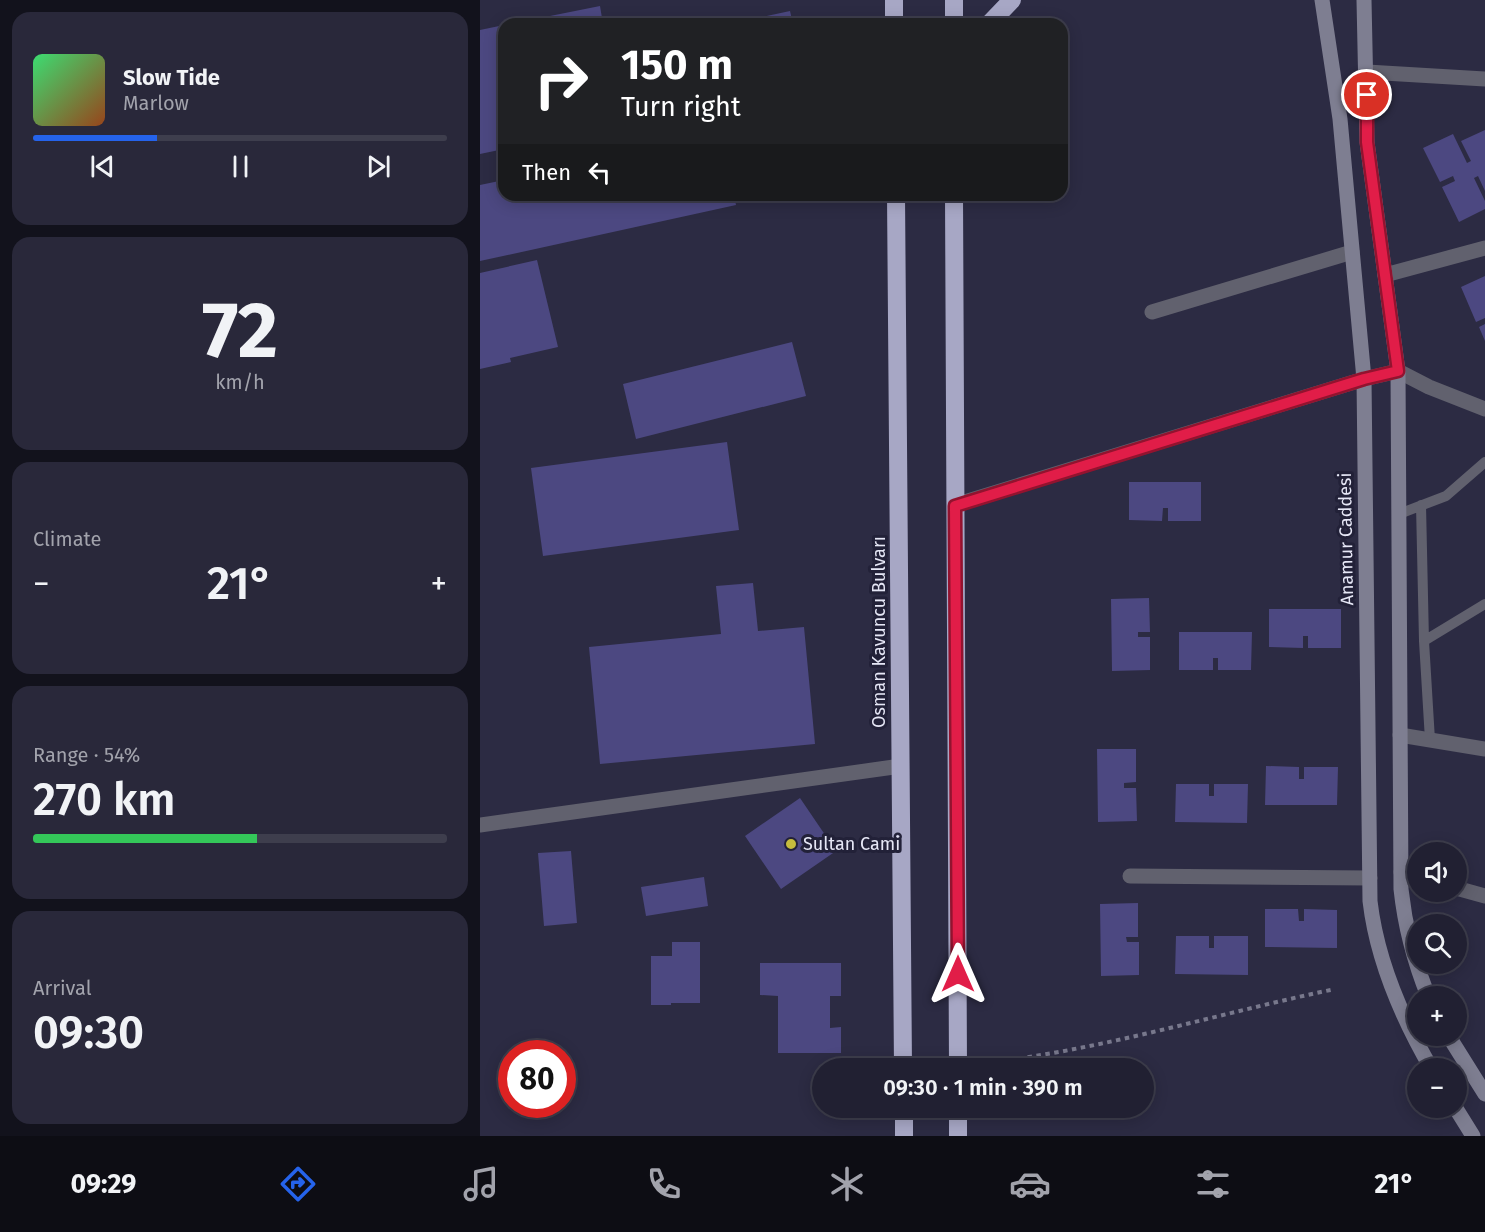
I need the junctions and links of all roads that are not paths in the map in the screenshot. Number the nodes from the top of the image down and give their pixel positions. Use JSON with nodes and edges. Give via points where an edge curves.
{"nodes":[{"id":1,"x":894,"y":0,"type":"edge"},
{"id":2,"x":954,"y":0,"type":"edge"},
{"id":3,"x":1012,"y":0,"type":"edge"},
{"id":4,"x":1322,"y":0,"type":"edge"},
{"id":5,"x":1364,"y":0,"type":"edge"},
{"id":6,"x":894,"y":18,"type":"edge"},
{"id":7,"x":954,"y":18,"type":"edge"},
{"id":8,"x":995,"y":18,"type":"edge"},
{"id":9,"x":1367,"y":72,"type":"junction"},
{"id":10,"x":1485,"y":79,"type":"edge"},
{"id":11,"x":896,"y":201,"type":"edge"},
{"id":12,"x":954,"y":201,"type":"edge"},
{"id":13,"x":1485,"y":248,"type":"edge"},
{"id":14,"x":1352,"y":252,"type":"junction"},
{"id":15,"x":1385,"y":275,"type":"junction"},
{"id":16,"x":1152,"y":312,"type":"dead end"},
{"id":17,"x":1398,"y":371,"type":"junction"},
{"id":18,"x":1364,"y":379,"type":"junction"},
{"id":19,"x":1485,"y":409,"type":"edge"},
{"id":20,"x":1485,"y":462,"type":"edge"},
{"id":21,"x":1421,"y":505,"type":"junction"},
{"id":22,"x":955,"y":506,"type":"junction"},
{"id":23,"x":1399,"y":514,"type":"junction"},
{"id":24,"x":1485,"y":604,"type":"edge"},
{"id":25,"x":1424,"y":641,"type":"junction"},
{"id":26,"x":1400,"y":735,"type":"junction"},
{"id":27,"x":1430,"y":740,"type":"junction"},
{"id":28,"x":1485,"y":749,"type":"edge"},
{"id":29,"x":901,"y":766,"type":"junction"},
{"id":30,"x":480,"y":825,"type":"edge"},
{"id":31,"x":1401,"y":872,"type":"junction"},
{"id":32,"x":1407,"y":874,"type":"edge"},
{"id":33,"x":1130,"y":876,"type":"dead end"},
{"id":34,"x":1370,"y":878,"type":"junction"},
{"id":35,"x":1467,"y":891,"type":"edge"},
{"id":36,"x":1485,"y":896,"type":"edge"},
{"id":37,"x":1425,"y":986,"type":"edge"},
{"id":38,"x":1455,"y":1046,"type":"edge"},
{"id":39,"x":903,"y":1058,"type":"edge"},
{"id":40,"x":958,"y":1058,"type":"edge"},
{"id":41,"x":1426,"y":1058,"type":"edge"},
{"id":42,"x":1485,"y":1094,"type":"edge"},
{"id":43,"x":902,"y":1118,"type":"edge"},
{"id":44,"x":958,"y":1118,"type":"edge"},
{"id":45,"x":1462,"y":1118,"type":"edge"},
{"id":46,"x":900,"y":1135,"type":"edge"},
{"id":47,"x":958,"y":1136,"type":"edge"},
{"id":48,"x":1473,"y":1136,"type":"edge"}],
"edges":[{"from":1,"to":6,"type":"highway"},
{"from":2,"to":7,"type":"highway"},
{"from":3,"to":8,"type":"highway"},
{"from":4,"to":14,"type":"street","name":"Anamur Caddesi","via":[[1340,119]]},
{"from":5,"to":9,"type":"street"},
{"from":9,"to":10,"type":"street"},
{"from":9,"to":15,"type":"street","via":[[1367,142]]},
{"from":11,"to":29,"type":"highway","name":"Osman Kavuncu Bulvarı"},
{"from":12,"to":22,"type":"highway"},
{"from":13,"to":15,"type":"street"},
{"from":14,"to":16,"type":"street"},
{"from":14,"to":18,"type":"street","name":"Anamur Caddesi"},
{"from":15,"to":17,"type":"street"},
{"from":17,"to":18,"type":"street"},
{"from":17,"to":19,"type":"street"},
{"from":17,"to":23,"type":"street"},
{"from":18,"to":22,"type":"street"},
{"from":18,"to":34,"type":"street","name":"Anamur Caddesi"},
{"from":20,"to":21,"type":"lane","via":[[1446,496]]},
{"from":21,"to":23,"type":"lane"},
{"from":21,"to":25,"type":"lane"},
{"from":22,"to":40,"type":"highway"},
{"from":23,"to":26,"type":"street"},
{"from":24,"to":25,"type":"lane"},
{"from":25,"to":27,"type":"lane"},
{"from":26,"to":27,"type":"street"},
{"from":26,"to":31,"type":"street"},
{"from":27,"to":28,"type":"street"},
{"from":29,"to":30,"type":"street"},
{"from":29,"to":39,"type":"highway","name":"Osman Kavuncu Bulvarı"},
{"from":31,"to":32,"type":"street"},
{"from":31,"to":37,"type":"street","via":[[1404,918]]},
{"from":33,"to":34,"type":"street"},
{"from":34,"to":41,"type":"street","name":"Anamur Caddesi","via":[[1372,924],[1384,968]]},
{"from":35,"to":36,"type":"street"},
{"from":38,"to":42,"type":"street"},
{"from":43,"to":46,"type":"highway"},
{"from":44,"to":47,"type":"highway"},
{"from":45,"to":48,"type":"street"}]}
